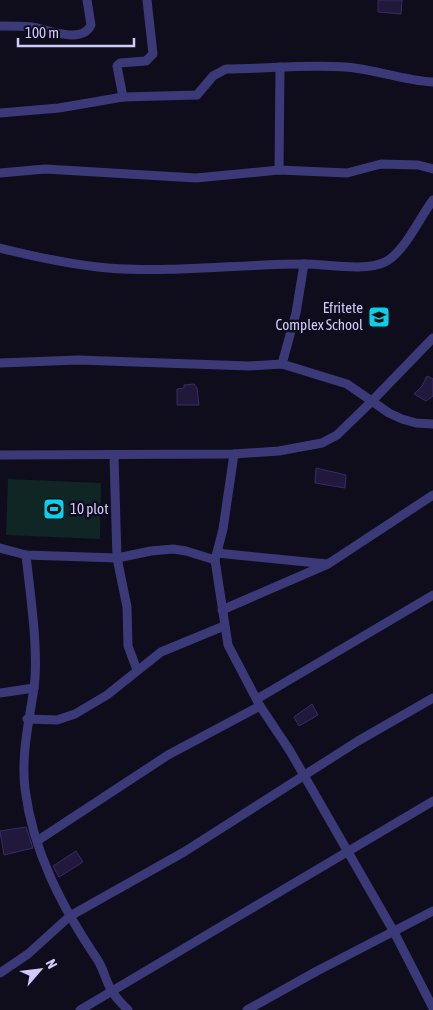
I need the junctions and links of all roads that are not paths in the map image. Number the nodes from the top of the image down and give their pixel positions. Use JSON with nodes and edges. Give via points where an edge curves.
{"nodes":[{"id":1,"x":87,"y":0,"type":"edge"},
{"id":2,"x":147,"y":0,"type":"edge"},
{"id":3,"x":0,"y":26,"type":"edge"},
{"id":4,"x":280,"y":67,"type":"junction"},
{"id":5,"x":432,"y":82,"type":"edge"},
{"id":6,"x":123,"y":97,"type":"junction"},
{"id":7,"x":0,"y":113,"type":"edge"},
{"id":8,"x":279,"y":170,"type":"junction"},
{"id":9,"x":433,"y":170,"type":"edge"},
{"id":10,"x":0,"y":173,"type":"edge"},
{"id":11,"x":433,"y":200,"type":"edge"},
{"id":12,"x":0,"y":248,"type":"edge"},
{"id":13,"x":304,"y":264,"type":"junction"},
{"id":14,"x":433,"y":338,"type":"edge"},
{"id":15,"x":0,"y":363,"type":"edge"},
{"id":16,"x":282,"y":364,"type":"junction"},
{"id":17,"x":372,"y":401,"type":"junction"},
{"id":18,"x":433,"y":424,"type":"edge"},
{"id":19,"x":234,"y":454,"type":"junction"},
{"id":20,"x":0,"y":455,"type":"edge"},
{"id":21,"x":114,"y":456,"type":"junction"},
{"id":22,"x":433,"y":495,"type":"edge"},
{"id":23,"x":0,"y":548,"type":"edge"},
{"id":24,"x":26,"y":555,"type":"junction"},
{"id":25,"x":216,"y":557,"type":"junction"},
{"id":26,"x":117,"y":558,"type":"junction"},
{"id":27,"x":328,"y":564,"type":"junction"},
{"id":28,"x":433,"y":594,"type":"edge"},
{"id":29,"x":222,"y":610,"type":"junction"},
{"id":30,"x":224,"y":626,"type":"junction"},
{"id":31,"x":137,"y":670,"type":"junction"},
{"id":32,"x":34,"y":688,"type":"junction"},
{"id":33,"x":0,"y":693,"type":"edge"},
{"id":34,"x":433,"y":698,"type":"edge"},
{"id":35,"x":258,"y":703,"type":"junction"},
{"id":36,"x":27,"y":719,"type":"junction"},
{"id":37,"x":304,"y":776,"type":"junction"},
{"id":38,"x":433,"y":801,"type":"edge"},
{"id":39,"x":36,"y":841,"type":"junction"},
{"id":40,"x":349,"y":852,"type":"junction"},
{"id":41,"x":433,"y":911,"type":"edge"},
{"id":42,"x":70,"y":916,"type":"junction"},
{"id":43,"x":394,"y":932,"type":"junction"},
{"id":44,"x":0,"y":973,"type":"edge"},
{"id":45,"x":112,"y":992,"type":"junction"},
{"id":46,"x":433,"y":1008,"type":"edge"},
{"id":47,"x":80,"y":1010,"type":"edge"},
{"id":48,"x":128,"y":1010,"type":"edge"},
{"id":49,"x":247,"y":1010,"type":"edge"}],
"edges":[{"from":1,"to":3,"type":"street","via":[[91,25],[85,32],[64,36],[30,27]]},
{"from":2,"to":6,"type":"street","via":[[152,54],[146,61],[117,66]]},
{"from":4,"to":5,"type":"street","via":[[348,67]]},
{"from":4,"to":6,"type":"street","via":[[226,69],[213,76],[196,95]]},
{"from":4,"to":8,"type":"street"},
{"from":6,"to":7,"type":"street","via":[[59,108]]},
{"from":8,"to":9,"type":"street","via":[[346,173],[381,164],[418,165]]},
{"from":8,"to":10,"type":"street","via":[[196,178],[45,169]]},
{"from":11,"to":13,"type":"street","via":[[402,246],[385,262],[366,266]]},
{"from":12,"to":13,"type":"street","via":[[52,261],[109,268],[197,269]]},
{"from":13,"to":16,"type":"street","via":[[296,313]]},
{"from":14,"to":17,"type":"street"},
{"from":15,"to":16,"type":"street","via":[[78,360],[240,366]]},
{"from":16,"to":17,"type":"street","via":[[347,384]]},
{"from":17,"to":18,"type":"street","via":[[402,419]]},
{"from":17,"to":19,"type":"street","via":[[337,435],[322,444]]},
{"from":19,"to":21,"type":"street"},
{"from":19,"to":25,"type":"street"},
{"from":20,"to":21,"type":"street"},
{"from":21,"to":26,"type":"street"},
{"from":22,"to":27,"type":"street"},
{"from":23,"to":24,"type":"street"},
{"from":24,"to":26,"type":"street"},
{"from":24,"to":32,"type":"street","via":[[35,658]]},
{"from":25,"to":26,"type":"street","via":[[162,549]]},
{"from":25,"to":27,"type":"street"},
{"from":25,"to":29,"type":"street"},
{"from":26,"to":31,"type":"street","via":[[127,607],[128,646]]},
{"from":27,"to":29,"type":"street"},
{"from":28,"to":35,"type":"street"},
{"from":29,"to":30,"type":"street"},
{"from":30,"to":31,"type":"street","via":[[161,652]]},
{"from":30,"to":35,"type":"street","via":[[234,660]]},
{"from":31,"to":36,"type":"street","via":[[108,695],[75,714],[57,720]]},
{"from":32,"to":33,"type":"street"},
{"from":32,"to":36,"type":"street"},
{"from":34,"to":37,"type":"street"},
{"from":35,"to":37,"type":"street"},
{"from":35,"to":39,"type":"street","via":[[168,755]]},
{"from":36,"to":39,"type":"street","via":[[25,789]]},
{"from":37,"to":40,"type":"street"},
{"from":37,"to":42,"type":"street","via":[[184,852]]},
{"from":38,"to":40,"type":"street"},
{"from":39,"to":42,"type":"street","via":[[50,879]]},
{"from":40,"to":43,"type":"street"},
{"from":40,"to":45,"type":"street"},
{"from":41,"to":43,"type":"street"},
{"from":42,"to":44,"type":"street","via":[[28,954]]},
{"from":42,"to":45,"type":"street","via":[[100,963]]},
{"from":43,"to":46,"type":"street"},
{"from":43,"to":49,"type":"street"},
{"from":45,"to":47,"type":"street"},
{"from":45,"to":48,"type":"street"}]}
